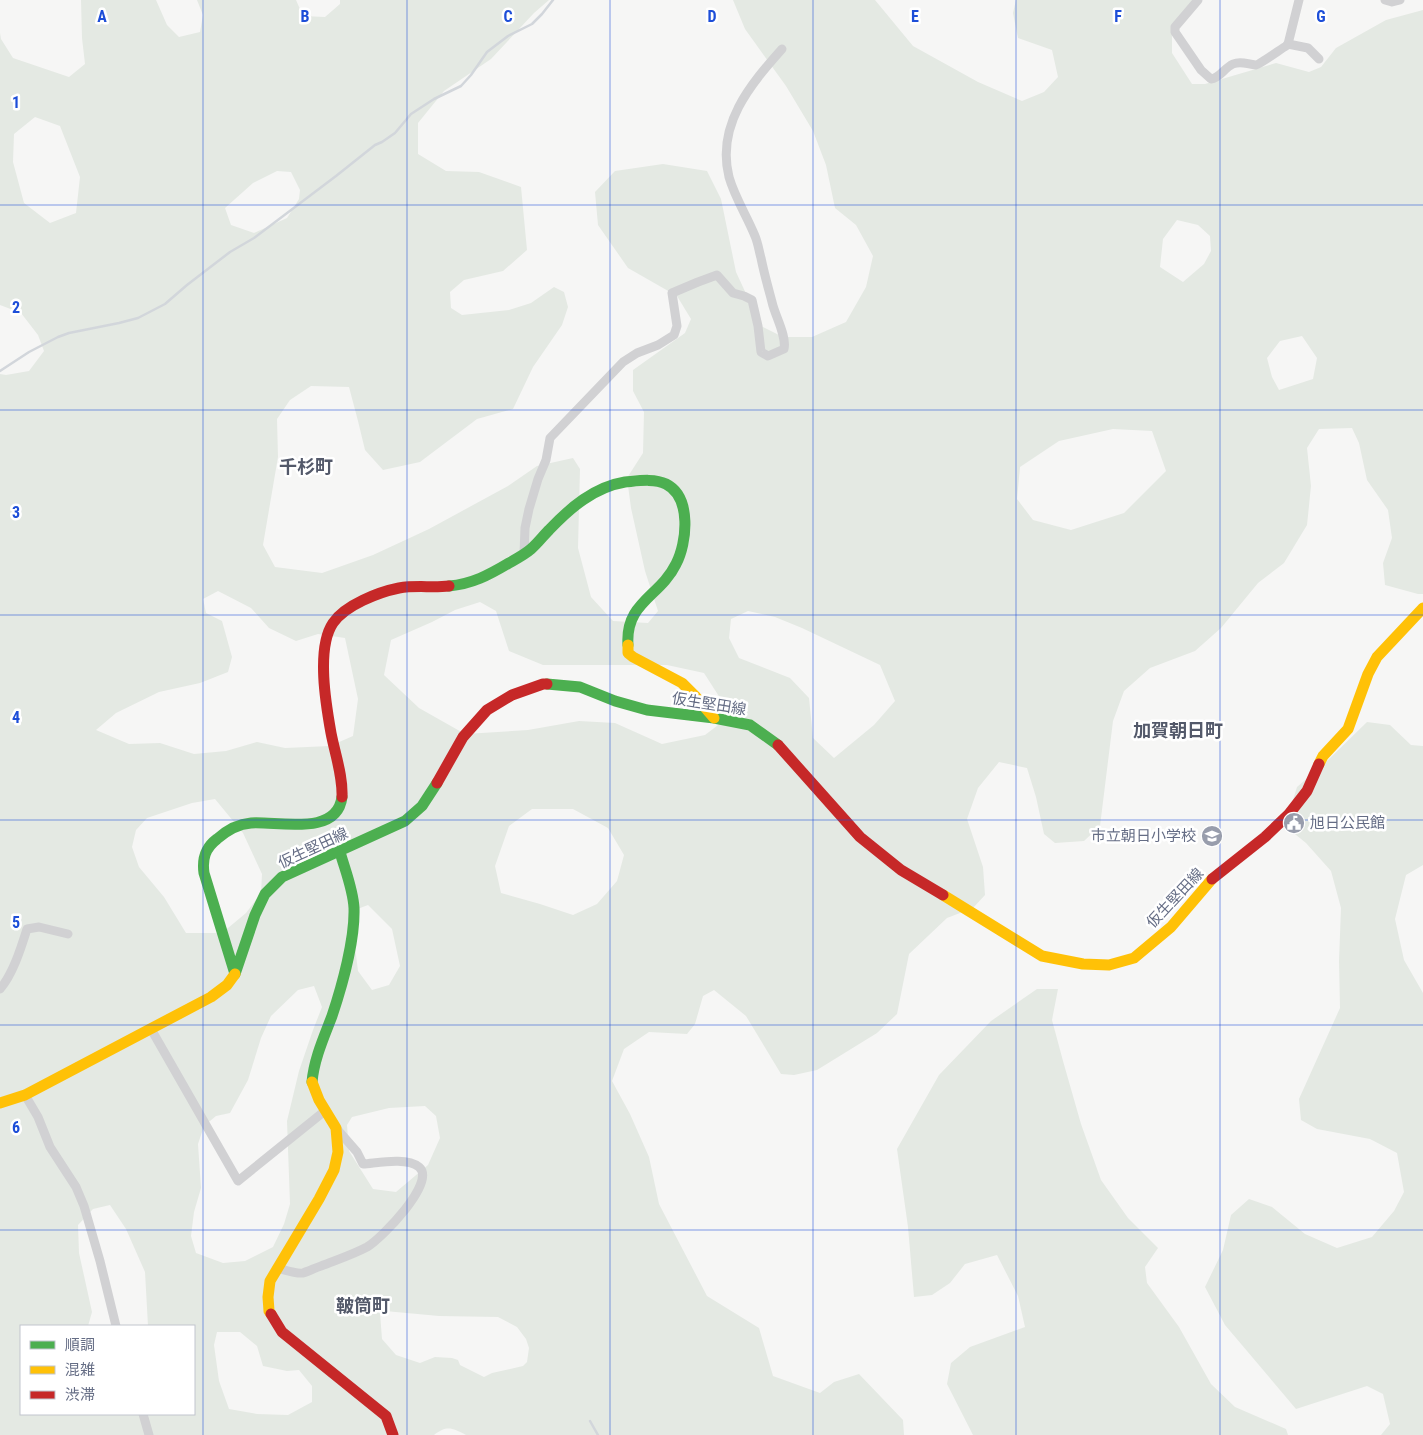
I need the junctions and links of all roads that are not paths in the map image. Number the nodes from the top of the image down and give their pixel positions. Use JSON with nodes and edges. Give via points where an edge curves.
{"nodes":[{"id":1,"x":1198,"y":0,"type":"edge"},
{"id":2,"x":1299,"y":0,"type":"edge"},
{"id":3,"x":1385,"y":0,"type":"edge"},
{"id":4,"x":1400,"y":0,"type":"edge"},
{"id":5,"x":1288,"y":44,"type":"junction"},
{"id":6,"x":782,"y":49,"type":"dead end"},
{"id":7,"x":1319,"y":59,"type":"dead end"},
{"id":8,"x":524,"y":554,"type":"junction"},
{"id":9,"x":1423,"y":608,"type":"edge"},
{"id":10,"x":714,"y":718,"type":"junction"},
{"id":11,"x":340,"y":852,"type":"junction"},
{"id":12,"x":68,"y":934,"type":"dead end"},
{"id":13,"x":235,"y":974,"type":"junction"},
{"id":14,"x":0,"y":990,"type":"edge"},
{"id":15,"x":151,"y":1029,"type":"junction"},
{"id":16,"x":25,"y":1094,"type":"junction"},
{"id":17,"x":0,"y":1103,"type":"edge"},
{"id":18,"x":326,"y":1110,"type":"junction"},
{"id":19,"x":336,"y":1128,"type":"junction"},
{"id":20,"x":277,"y":1268,"type":"junction"},
{"id":21,"x":116,"y":1325,"type":"edge"},
{"id":22,"x":143,"y":1415,"type":"edge"},
{"id":23,"x":149,"y":1435,"type":"edge"},
{"id":24,"x":393,"y":1435,"type":"edge"}],
"edges":[{"from":1,"to":5,"type":"street","via":[[1175,27],[1175,32],[1208,78],[1215,78],[1238,62],[1260,64]]},
{"from":2,"to":5,"type":"street"},
{"from":3,"to":4,"type":"street"},
{"from":5,"to":7,"type":"street","via":[[1308,48]]},
{"from":6,"to":8,"type":"street","via":[[739,105],[728,137],[727,160],[736,198],[756,237],[784,349],[768,356],[760,352],[752,300],[733,293],[717,275],[672,293],[677,326],[674,335],[623,362],[550,438],[529,509]]},
{"from":8,"to":10,"type":"main road","via":[[584,497],[603,488],[636,481],[667,484],[682,504],[686,536],[682,553],[668,578],[640,605],[628,629],[628,653],[688,687]]},
{"from":8,"to":13,"type":"main road","via":[[475,581],[379,593],[358,603],[332,624],[326,639],[324,670],[341,803],[334,815],[318,822],[304,825],[251,823],[233,828],[210,845],[203,856],[202,865]]},
{"from":9,"to":10,"type":"main road","name":"仮生堅田線","via":[[1377,657],[1348,729],[1323,756],[1307,791],[1289,814],[1214,877],[1171,927],[1134,958],[1110,965],[1083,964],[1042,956],[901,870],[860,837],[779,746],[750,725]]},
{"from":10,"to":11,"type":"main road","name":"仮生堅田線","via":[[647,710],[580,687],[544,684],[512,695],[487,710],[475,722],[422,806],[405,821]]},
{"from":11,"to":13,"type":"main road","name":"仮生堅田線","via":[[282,877],[265,894]]},
{"from":11,"to":18,"type":"main road","via":[[354,908],[346,966],[313,1071],[312,1082]]},
{"from":12,"to":14,"type":"street","via":[[38,927],[28,929]]},
{"from":13,"to":15,"type":"main road","name":"仮生堅田線","via":[[211,997]]},
{"from":15,"to":16,"type":"main road","name":"仮生堅田線"},
{"from":15,"to":18,"type":"street","via":[[238,1180]]},
{"from":16,"to":17,"type":"main road","name":"仮生堅田線"},
{"from":16,"to":21,"type":"street","via":[[50,1147],[76,1187],[84,1206]]},
{"from":18,"to":19,"type":"main road"},
{"from":19,"to":20,"type":"main road","via":[[338,1152],[334,1170]]},
{"from":19,"to":20,"type":"street","via":[[363,1164],[412,1163],[423,1172],[423,1180],[395,1222],[368,1246],[301,1273]]},
{"from":20,"to":24,"type":"main road","via":[[270,1281],[269,1311],[282,1332],[386,1416]]},
{"from":22,"to":23,"type":"street"}]}
